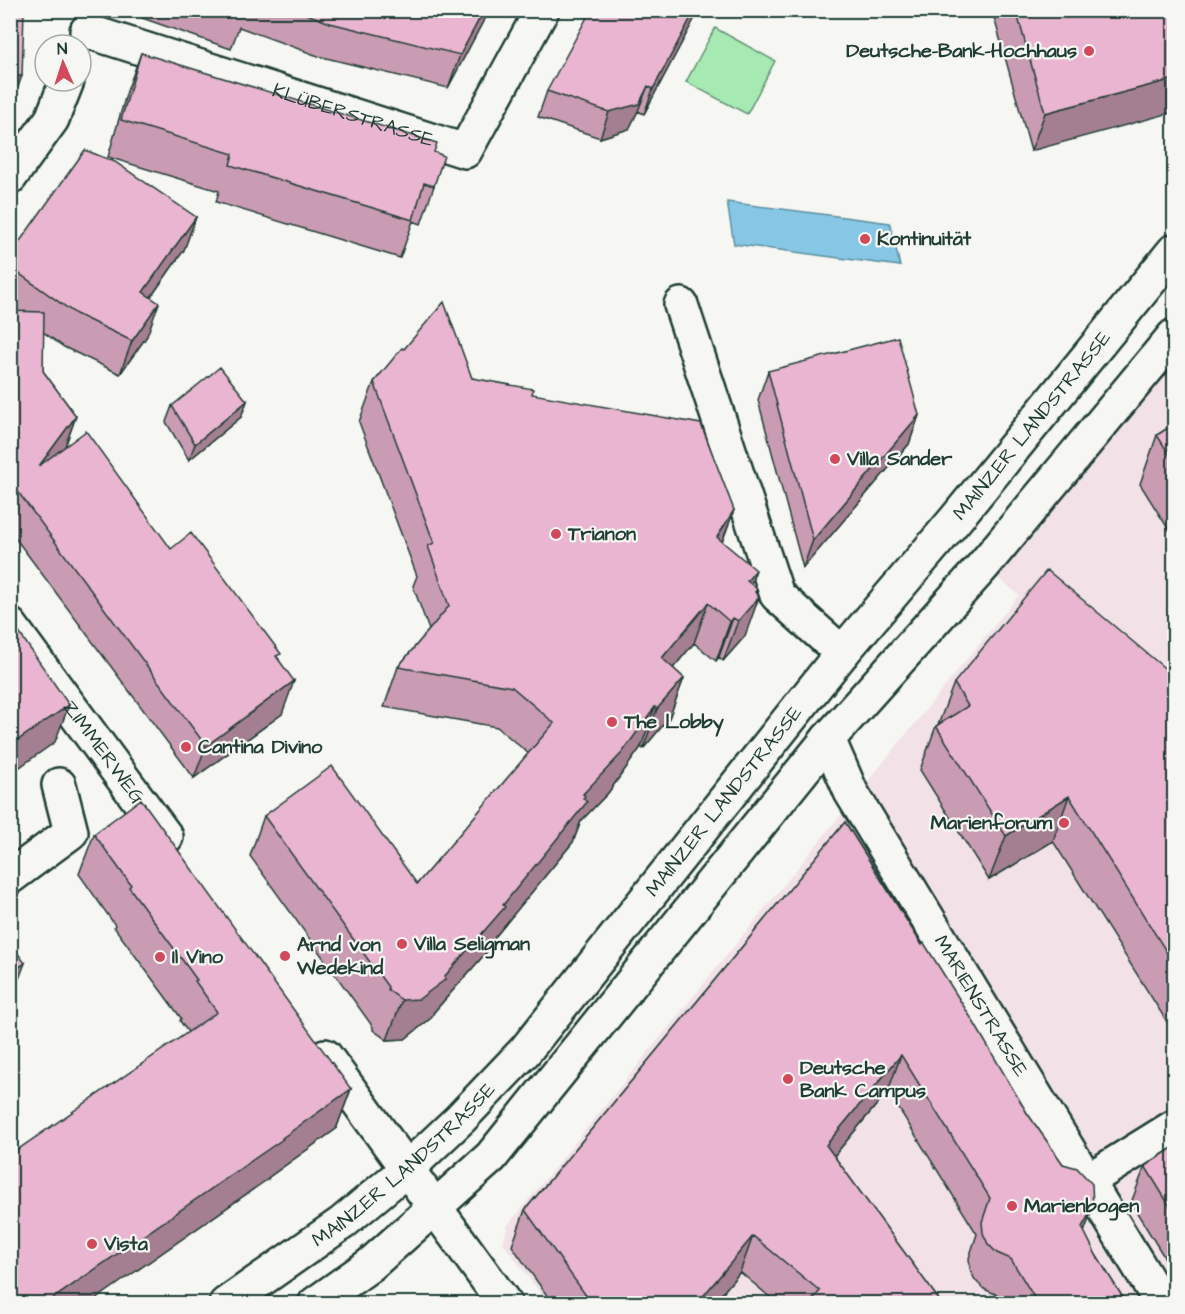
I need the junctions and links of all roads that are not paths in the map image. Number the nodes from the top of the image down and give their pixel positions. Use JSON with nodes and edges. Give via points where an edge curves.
{"nodes":[{"id":1,"x":542,"y":10,"type":"edge"},
{"id":2,"x":87,"y":29,"type":"edge"},
{"id":3,"x":62,"y":93,"type":"edge"},
{"id":4,"x":10,"y":177,"type":"edge"},
{"id":5,"x":1174,"y":251,"type":"edge"},
{"id":6,"x":681,"y":305,"type":"dead end"},
{"id":7,"x":1174,"y":336,"type":"edge"},
{"id":8,"x":10,"y":625,"type":"edge"},
{"id":9,"x":842,"y":653,"type":"junction"},
{"id":10,"x":828,"y":739,"type":"junction"},
{"id":11,"x":58,"y":785,"type":"dead end"},
{"id":12,"x":182,"y":858,"type":"edge"},
{"id":13,"x":10,"y":877,"type":"edge"},
{"id":14,"x":308,"y":1033,"type":"edge"},
{"id":15,"x":1174,"y":1127,"type":"edge"},
{"id":16,"x":407,"y":1169,"type":"junction"},
{"id":17,"x":1087,"y":1181,"type":"junction"},
{"id":18,"x":433,"y":1207,"type":"junction"},
{"id":19,"x":226,"y":1304,"type":"edge"},
{"id":20,"x":315,"y":1304,"type":"edge"},
{"id":21,"x":505,"y":1304,"type":"edge"},
{"id":22,"x":1162,"y":1304,"type":"edge"}],
"edges":[{"from":1,"to":2,"type":"main road","name":"KLÜBERSTRASSE","via":[[465,152]]},
{"from":3,"to":4,"type":"main road","via":[[52,119]]},
{"from":5,"to":9,"type":"main road","name":"MAINZER LANDSTRASSE"},
{"from":6,"to":9,"type":"main road","via":[[777,595]]},
{"from":7,"to":10,"type":"main road","name":"MAINZER LANDSTRASSE","via":[[983,566]]},
{"from":8,"to":12,"type":"main road","name":"ZIMMERWEG"},
{"from":9,"to":16,"type":"main road","name":"MAINZER LANDSTRASSE","via":[[525,1051]]},
{"from":10,"to":17,"type":"main road","name":"MARIENSTRASSE","via":[[850,792]]},
{"from":10,"to":18,"type":"main road","name":"MAINZER LANDSTRASSE","via":[[491,1157]]},
{"from":11,"to":13,"type":"main road","via":[[72,832]]},
{"from":14,"to":16,"type":"main road"},
{"from":15,"to":17,"type":"main road"},
{"from":16,"to":18,"type":"main road"},
{"from":16,"to":19,"type":"main road","name":"MAINZER LANDSTRASSE","via":[[342,1223]]},
{"from":17,"to":22,"type":"main road","name":"MARIENSTRASSE"},
{"from":18,"to":20,"type":"main road","name":"MAINZER LANDSTRASSE","via":[[370,1266]]},
{"from":18,"to":21,"type":"main road"}]}
